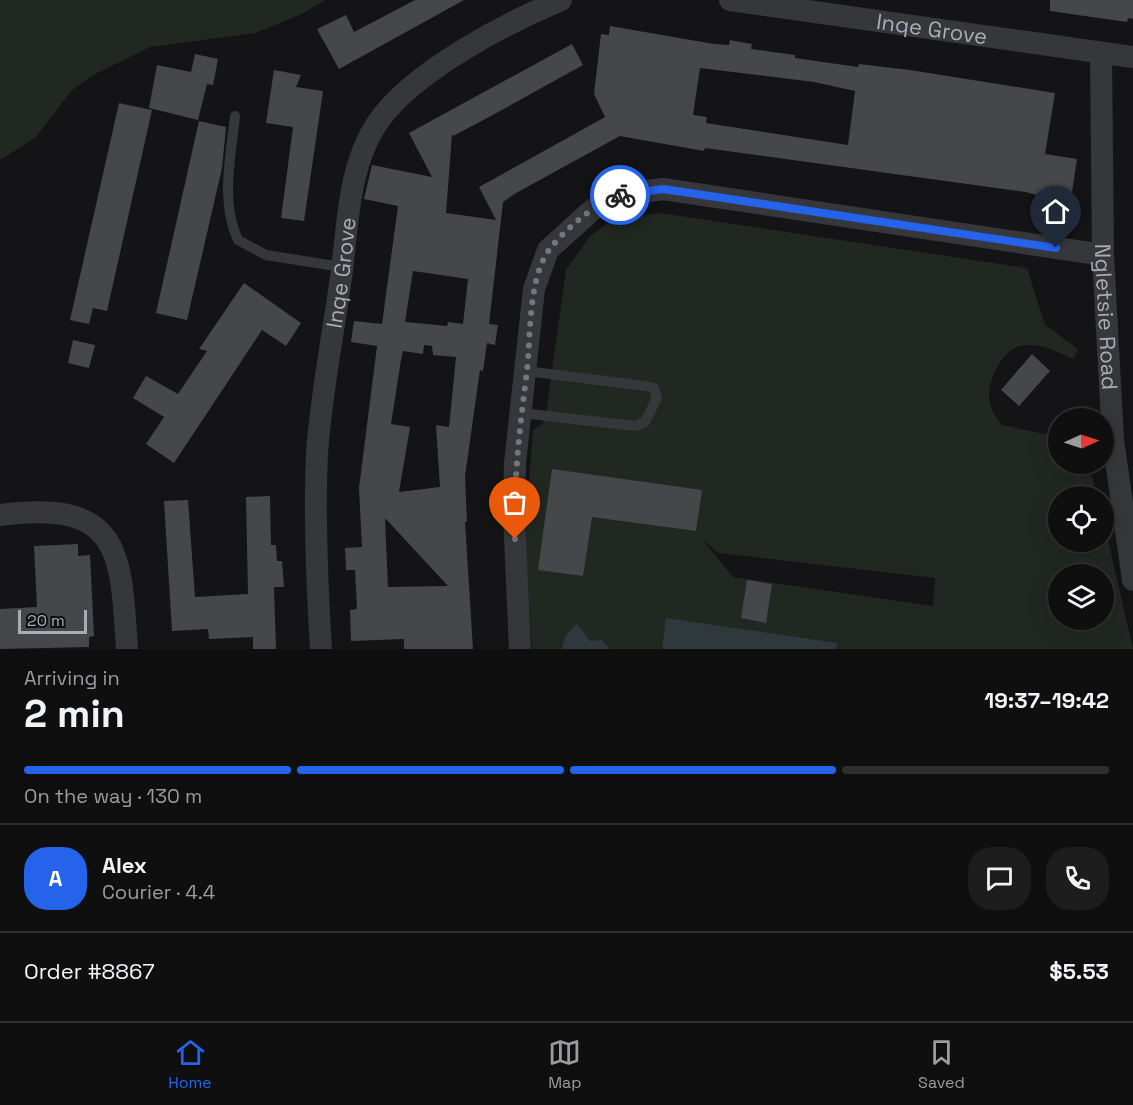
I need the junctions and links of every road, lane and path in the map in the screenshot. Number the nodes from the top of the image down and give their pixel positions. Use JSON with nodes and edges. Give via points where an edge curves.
{"nodes":[{"id":1,"x":561,"y":0,"type":"edge"},
{"id":2,"x":730,"y":0,"type":"edge"},
{"id":3,"x":1101,"y":53,"type":"junction"},
{"id":4,"x":1133,"y":57,"type":"edge"},
{"id":5,"x":235,"y":116,"type":"dead end"},
{"id":6,"x":1103,"y":255,"type":"junction"},
{"id":7,"x":342,"y":267,"type":"junction"},
{"id":8,"x":526,"y":371,"type":"junction"},
{"id":9,"x":521,"y":413,"type":"junction"},
{"id":10,"x":0,"y":515,"type":"edge"},
{"id":11,"x":1132,"y":572,"type":"edge"},
{"id":12,"x":128,"y":649,"type":"edge"},
{"id":13,"x":321,"y":649,"type":"edge"},
{"id":14,"x":520,"y":649,"type":"edge"}],
"edges":[{"from":1,"to":7,"type":"street","name":"Inqe Grove","via":[[519,19],[426,74],[395,100],[377,123],[363,153],[351,196]]},
{"from":2,"to":3,"type":"street","name":"Inqe Grove"},
{"from":3,"to":4,"type":"street","name":"Inqe Grove"},
{"from":3,"to":6,"type":"street","name":"Ngletsie Road"},
{"from":5,"to":7,"type":"lane","via":[[228,195],[229,218],[237,240],[266,255]]},
{"from":6,"to":8,"type":"street","via":[[663,189],[612,196],[548,250],[534,289]]},
{"from":6,"to":11,"type":"street","name":"Ngletsie Road","via":[[1113,440]]},
{"from":7,"to":13,"type":"street","name":"Inqe Grove","via":[[318,452],[317,585]]},
{"from":8,"to":9,"type":"street"},
{"from":8,"to":9,"type":"lane","via":[[646,386],[654,388],[657,398],[645,422],[635,426]]},
{"from":9,"to":14,"type":"street","via":[[514,515]]},
{"from":10,"to":12,"type":"street","via":[[57,512],[81,518],[108,538],[120,570]]}]}
